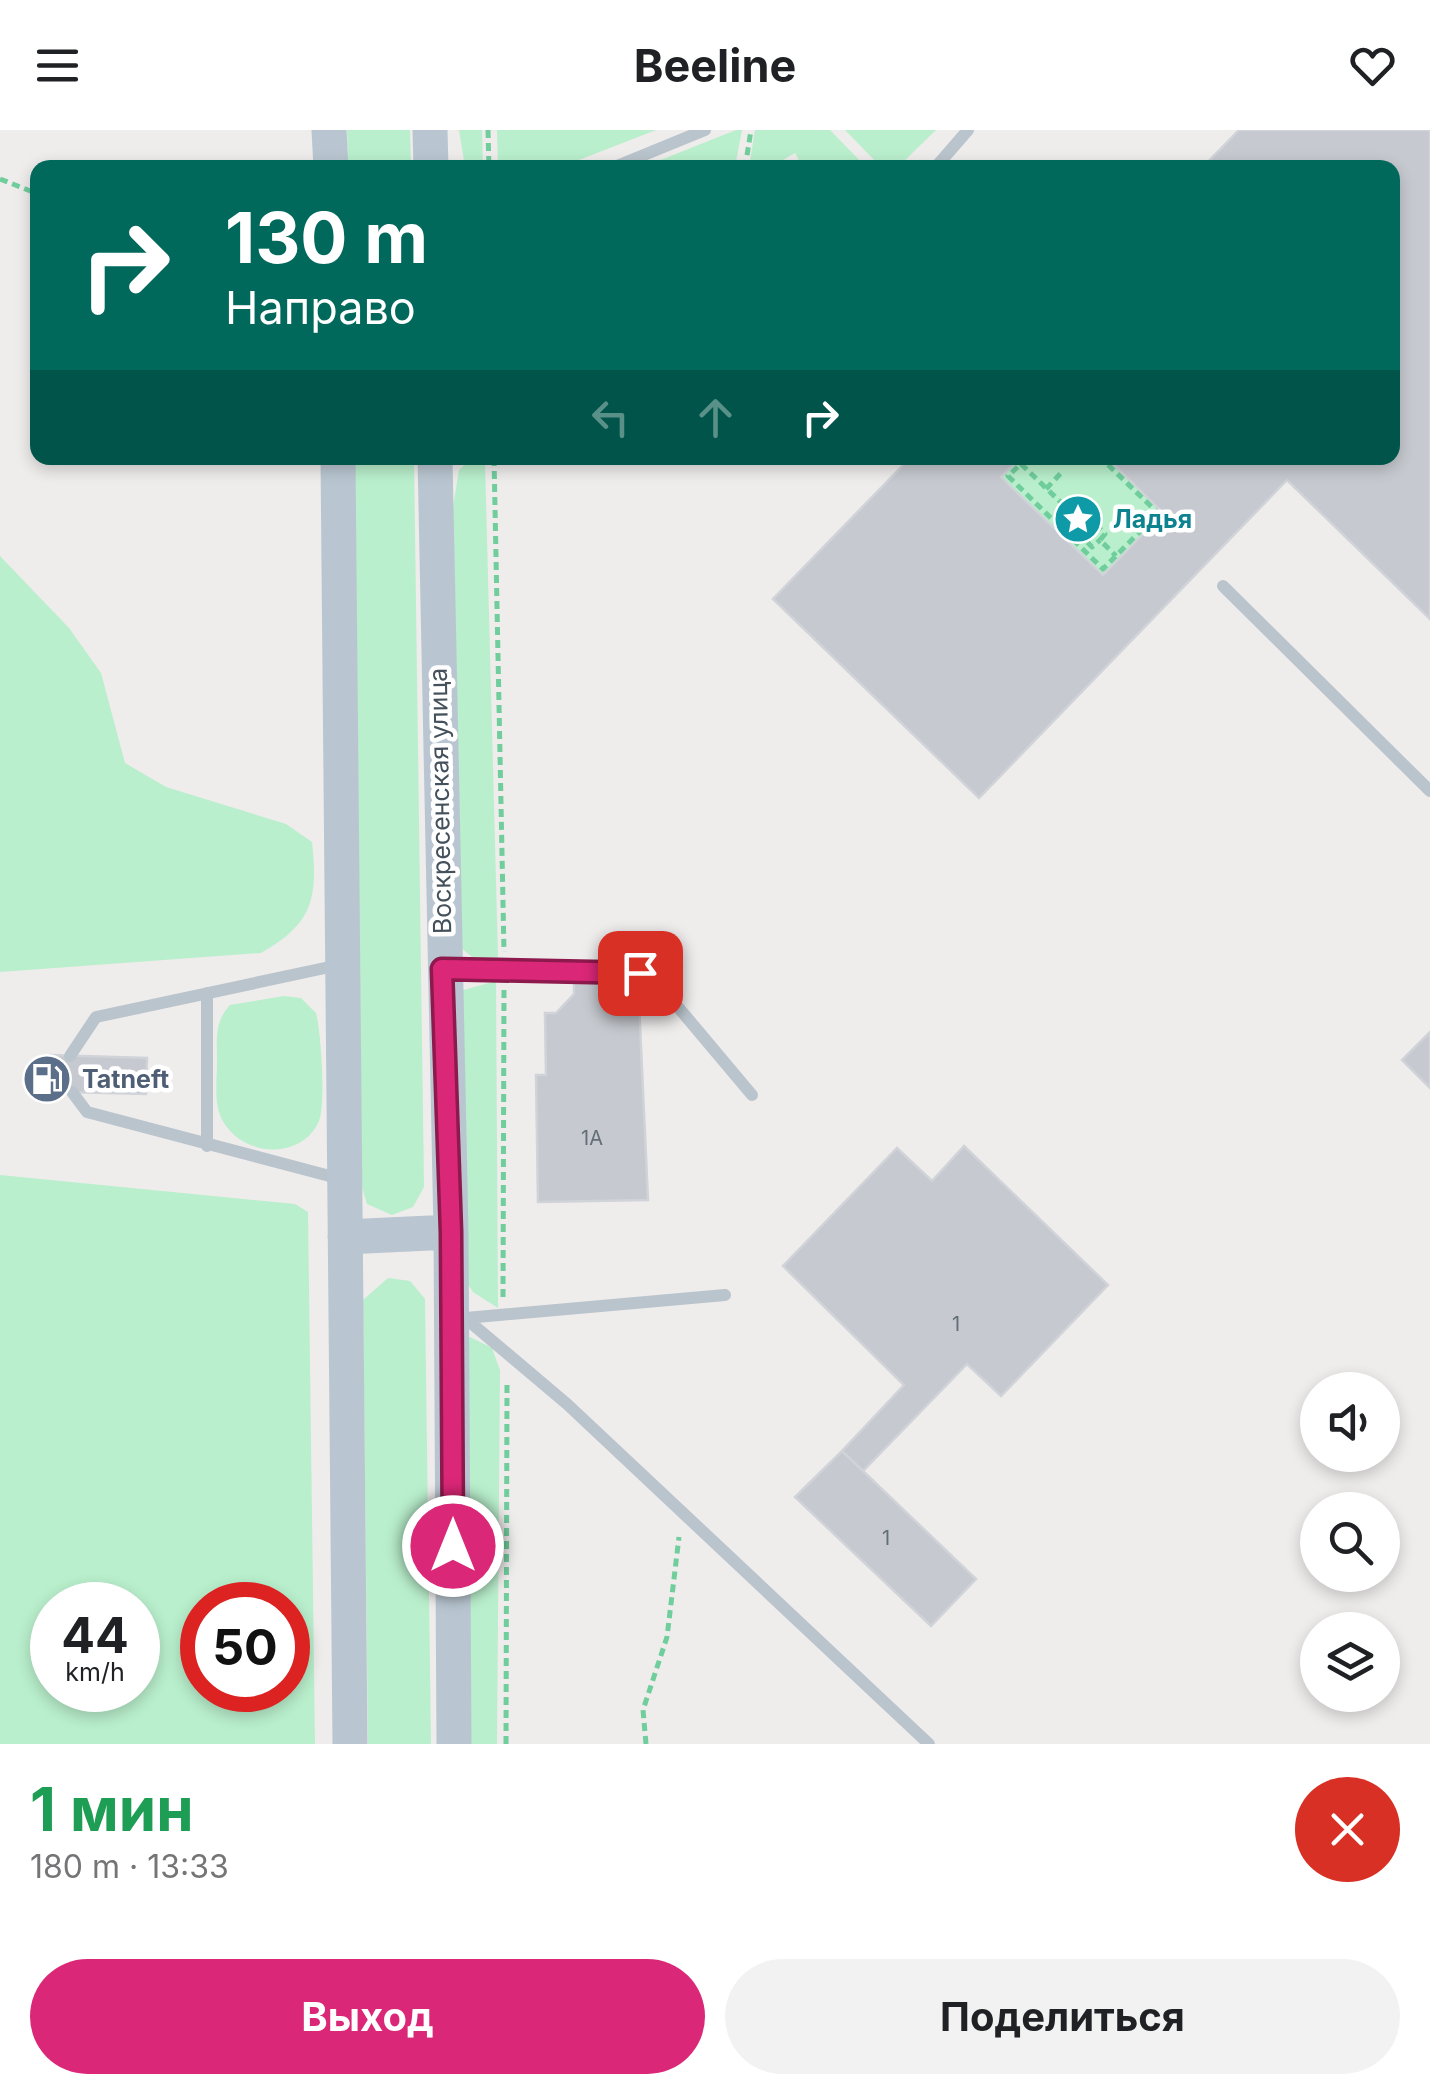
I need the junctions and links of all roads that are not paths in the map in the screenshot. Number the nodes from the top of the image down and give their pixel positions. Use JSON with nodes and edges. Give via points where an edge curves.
{"nodes":[{"id":1,"x":330,"y":130,"type":"edge"},
{"id":2,"x":430,"y":130,"type":"edge"},
{"id":3,"x":705,"y":130,"type":"edge"},
{"id":4,"x":968,"y":130,"type":"edge"},
{"id":5,"x":331,"y":160,"type":"edge"},
{"id":6,"x":431,"y":160,"type":"edge"},
{"id":7,"x":632,"y":160,"type":"edge"},
{"id":8,"x":943,"y":160,"type":"edge"},
{"id":9,"x":338,"y":465,"type":"edge"},
{"id":10,"x":435,"y":465,"type":"edge"},
{"id":11,"x":1223,"y":586,"type":"dead end"},
{"id":12,"x":1430,"y":791,"type":"edge"},
{"id":13,"x":342,"y":964,"type":"junction"},
{"id":14,"x":442,"y":969,"type":"junction"},
{"id":15,"x":206,"y":993,"type":"junction"},
{"id":16,"x":70,"y":1056,"type":"dead end"},
{"id":17,"x":72,"y":1092,"type":"dead end"},
{"id":18,"x":752,"y":1095,"type":"dead end"},
{"id":19,"x":207,"y":1146,"type":"junction"},
{"id":20,"x":344,"y":1180,"type":"junction"},
{"id":21,"x":451,"y":1232,"type":"junction"},
{"id":22,"x":345,"y":1236,"type":"junction"},
{"id":23,"x":725,"y":1295,"type":"dead end"},
{"id":24,"x":459,"y":1313,"type":"junction"},
{"id":25,"x":350,"y":1744,"type":"edge"},
{"id":26,"x":454,"y":1744,"type":"edge"},
{"id":27,"x":929,"y":1744,"type":"edge"}],
"edges":[{"from":1,"to":5,"type":"main road"},
{"from":2,"to":6,"type":"main road"},
{"from":3,"to":7,"type":"lane"},
{"from":4,"to":8,"type":"lane"},
{"from":9,"to":13,"type":"main road"},
{"from":10,"to":14,"type":"main road","name":"Воскресенская улица"},
{"from":11,"to":12,"type":"lane"},
{"from":13,"to":15,"type":"lane"},
{"from":13,"to":20,"type":"main road"},
{"from":14,"to":18,"type":"lane","via":[[640,973],[662,988]]},
{"from":14,"to":21,"type":"main road","name":"Воскресенская улица"},
{"from":15,"to":16,"type":"lane","via":[[96,1017]]},
{"from":15,"to":19,"type":"lane"},
{"from":17,"to":19,"type":"lane","via":[[88,1112]]},
{"from":19,"to":20,"type":"lane"},
{"from":20,"to":22,"type":"main road"},
{"from":21,"to":22,"type":"main road"},
{"from":21,"to":24,"type":"main road","name":"Воскресенская улица"},
{"from":22,"to":25,"type":"main road"},
{"from":23,"to":24,"type":"lane"},
{"from":24,"to":26,"type":"main road","name":"Воскресенская улица"},
{"from":24,"to":27,"type":"lane"}]}
